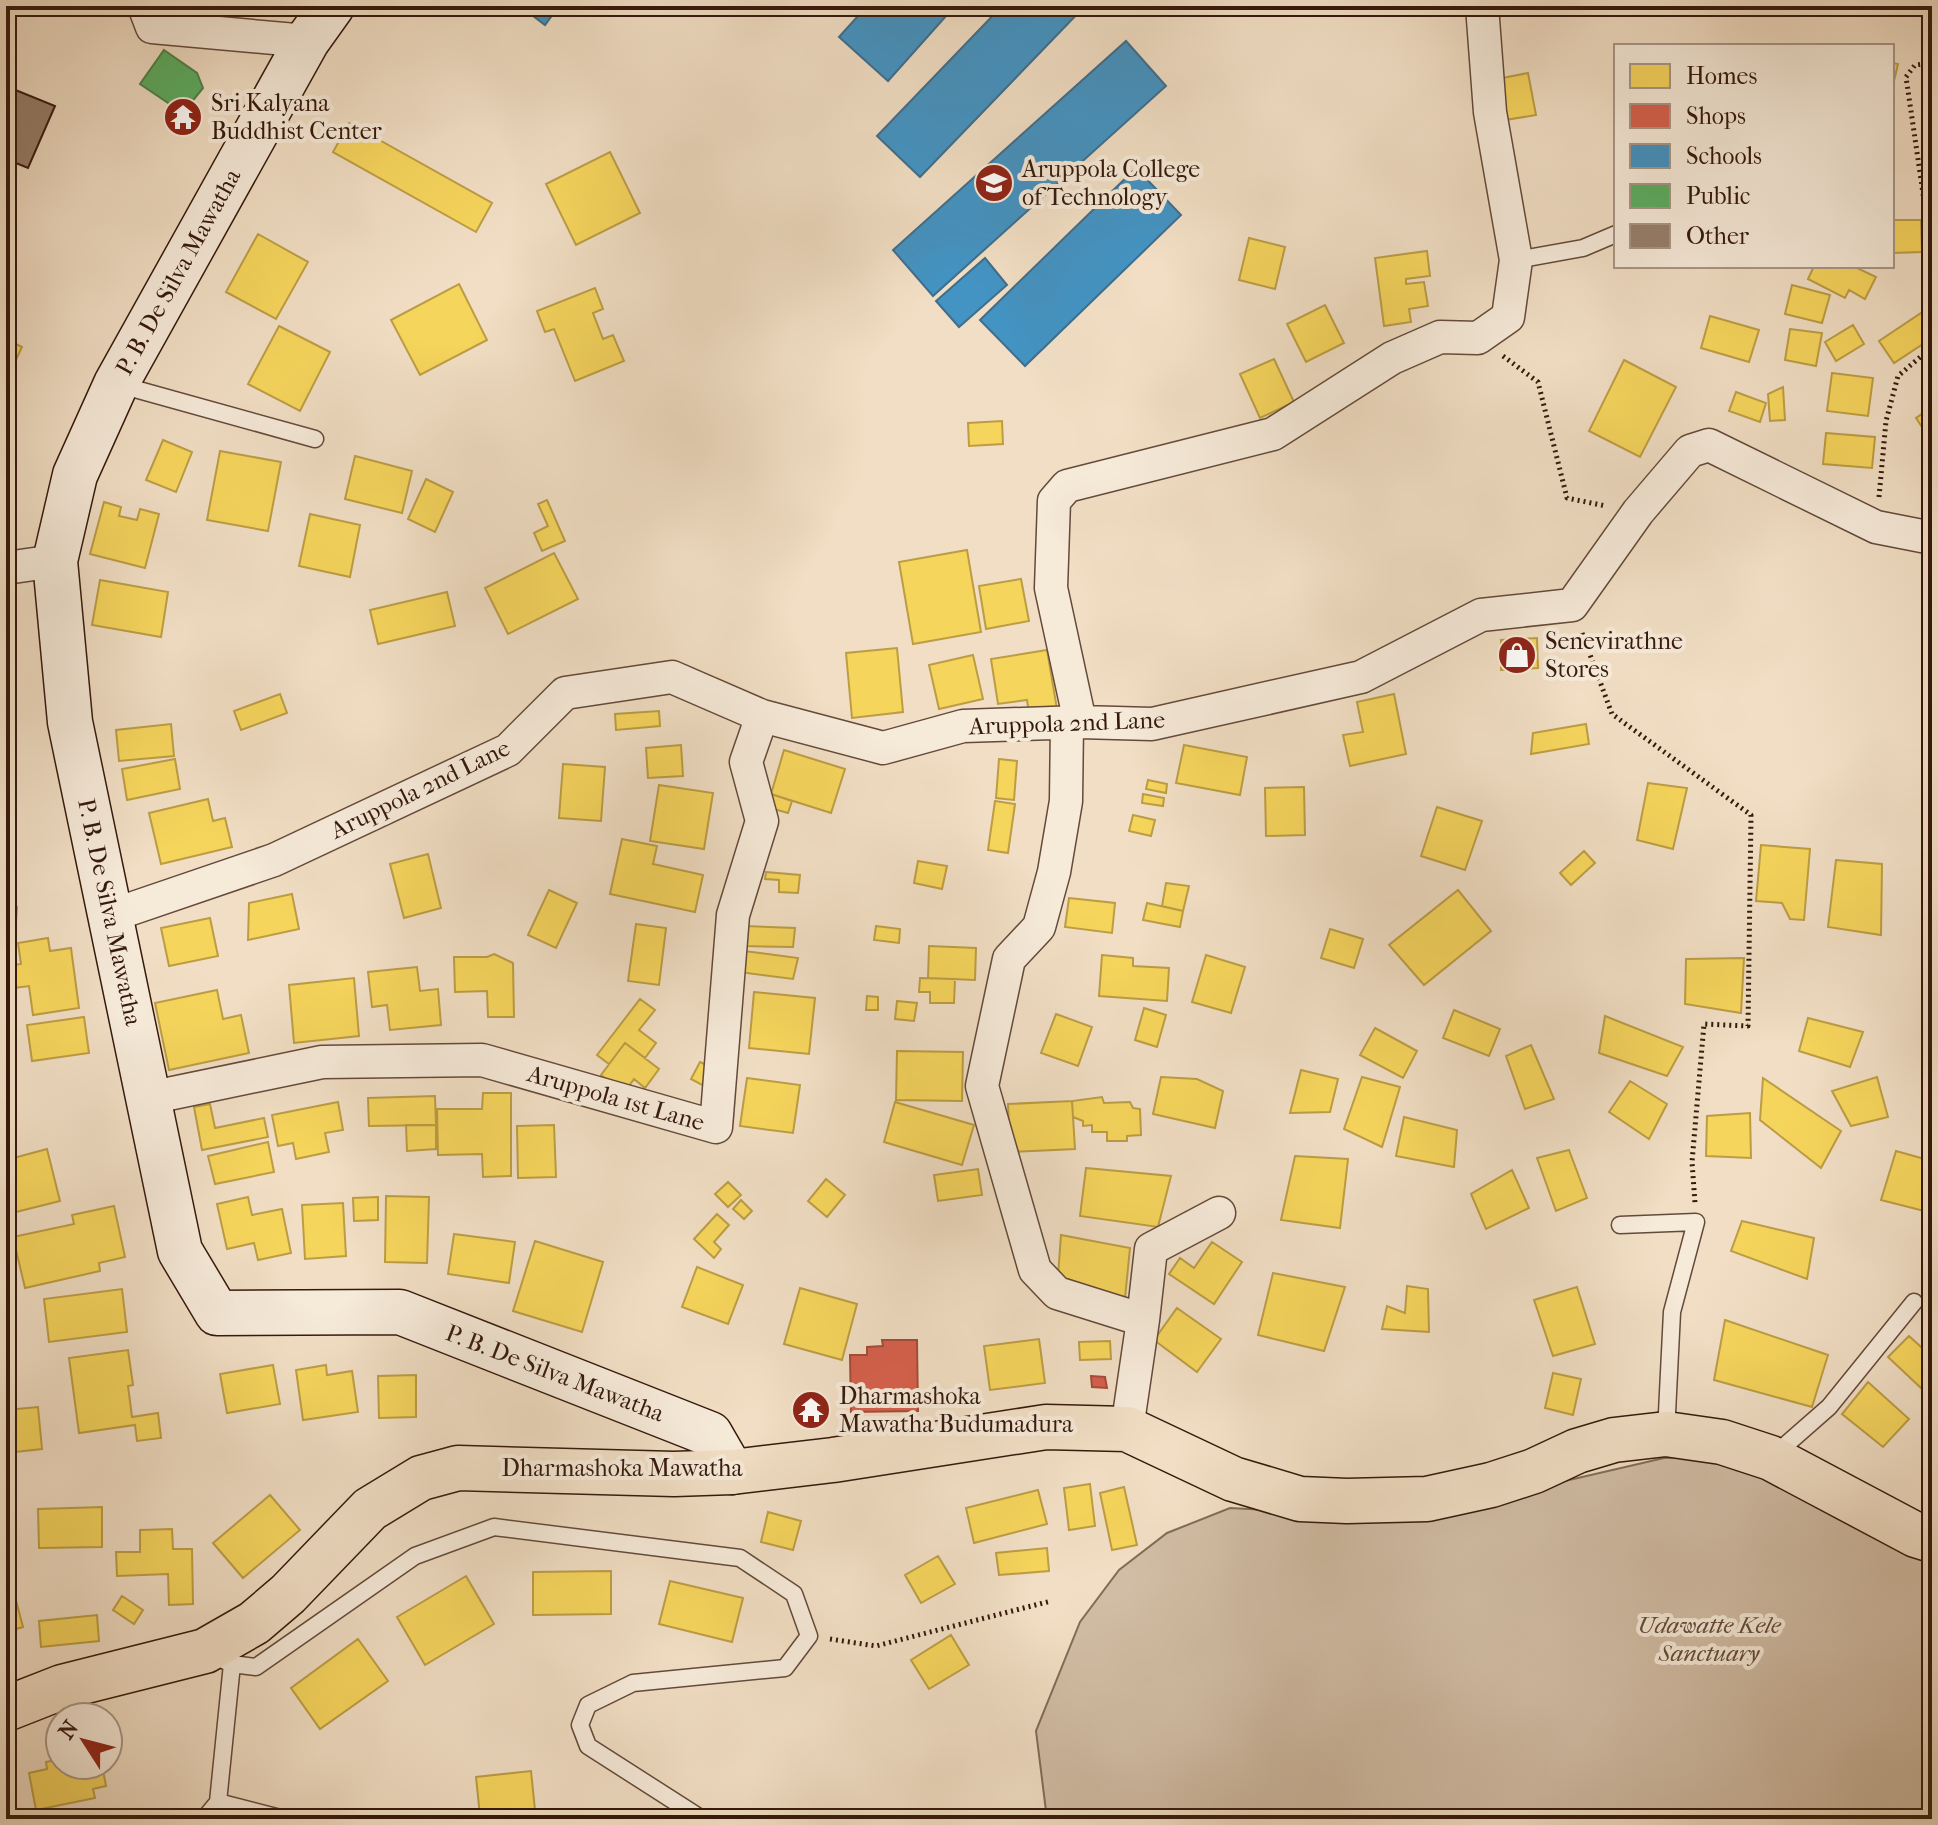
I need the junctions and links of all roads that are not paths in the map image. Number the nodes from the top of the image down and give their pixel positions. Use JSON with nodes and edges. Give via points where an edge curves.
{"nodes":[{"id":1,"x":144,"y":6,"type":"edge"},
{"id":2,"x":332,"y":6,"type":"edge"},
{"id":3,"x":1482,"y":6,"type":"edge"},
{"id":4,"x":307,"y":41,"type":"junction"},
{"id":5,"x":1614,"y":235,"type":"edge"},
{"id":6,"x":1516,"y":260,"type":"junction"},
{"id":7,"x":116,"y":384,"type":"junction"},
{"id":8,"x":315,"y":439,"type":"dead end"},
{"id":9,"x":1932,"y":538,"type":"edge"},
{"id":10,"x":55,"y":561,"type":"junction"},
{"id":11,"x":6,"y":568,"type":"edge"},
{"id":12,"x":762,"y":716,"type":"junction"},
{"id":13,"x":1074,"y":723,"type":"junction"},
{"id":14,"x":110,"y":916,"type":"junction"},
{"id":15,"x":149,"y":1098,"type":"junction"},
{"id":16,"x":1219,"y":1213,"type":"dead end"},
{"id":17,"x":1620,"y":1225,"type":"dead end"},
{"id":18,"x":1914,"y":1302,"type":"dead end"},
{"id":19,"x":1143,"y":1320,"type":"junction"},
{"id":20,"x":1127,"y":1429,"type":"junction"},
{"id":21,"x":1666,"y":1434,"type":"junction"},
{"id":22,"x":1771,"y":1458,"type":"junction"},
{"id":23,"x":732,"y":1472,"type":"junction"},
{"id":24,"x":1932,"y":1540,"type":"edge"},
{"id":25,"x":218,"y":1658,"type":"junction"},
{"id":26,"x":6,"y":1709,"type":"edge"},
{"id":27,"x":218,"y":1802,"type":"junction"},
{"id":28,"x":204,"y":1819,"type":"edge"},
{"id":29,"x":284,"y":1819,"type":"edge"},
{"id":30,"x":702,"y":1819,"type":"edge"}],
"edges":[{"from":1,"to":4,"type":"street","via":[[152,27]]},
{"from":2,"to":4,"type":"street","name":"P. B. De Silva Mawatha"},
{"from":3,"to":6,"type":"street","via":[[1490,112]]},
{"from":4,"to":7,"type":"street","name":"P. B. De Silva Mawatha"},
{"from":5,"to":6,"type":"lane","via":[[1583,248]]},
{"from":6,"to":13,"type":"street","via":[[1508,317],[1478,338],[1440,337],[1392,358],[1273,434],[1067,486],[1054,501],[1051,588]]},
{"from":7,"to":8,"type":"lane"},
{"from":7,"to":10,"type":"street","name":"P. B. De Silva Mawatha","via":[[75,475]]},
{"from":9,"to":13,"type":"street","name":"Aruppola 2nd Lane","via":[[1876,527],[1709,445],[1690,451],[1638,512],[1572,605],[1481,615],[1361,677],[1152,724]]},
{"from":10,"to":11,"type":"street"},
{"from":10,"to":14,"type":"street","name":"P. B. De Silva Mawatha","via":[[70,722]]},
{"from":12,"to":13,"type":"street","name":"Aruppola 2nd Lane","via":[[883,748],[963,726]]},
{"from":12,"to":14,"type":"street","name":"Aruppola 2nd Lane","via":[[672,677],[565,693],[508,750],[274,860]]},
{"from":12,"to":15,"type":"street","name":"Aruppola 1st Lane","via":[[746,762],[762,821],[733,915],[716,1127],[482,1060],[322,1062]]},
{"from":13,"to":19,"type":"street","via":[[1054,872],[1039,927],[1009,959],[982,1086],[1035,1270],[1057,1293]]},
{"from":14,"to":15,"type":"street","name":"P. B. De Silva Mawatha"},
{"from":15,"to":23,"type":"street","name":"P. B. De Silva Mawatha","via":[[180,1251],[217,1313],[400,1312],[710,1434]]},
{"from":16,"to":19,"type":"street","via":[[1151,1249]]},
{"from":17,"to":21,"type":"lane","via":[[1696,1222],[1672,1312]]},
{"from":18,"to":22,"type":"lane","via":[[1829,1407]]},
{"from":19,"to":20,"type":"street"},
{"from":20,"to":21,"type":"main road","name":"Dharmashoka Mawatha","via":[[1233,1479],[1300,1499],[1347,1501],[1427,1499],[1491,1485],[1614,1440]]},
{"from":20,"to":23,"type":"main road","name":"Dharmashoka Mawatha","via":[[1046,1427]]},
{"from":21,"to":22,"type":"main road","name":"Dharmashoka Mawatha","via":[[1722,1442]]},
{"from":22,"to":24,"type":"main road","name":"Dharmashoka Mawatha"},
{"from":23,"to":25,"type":"main road","name":"Dharmashoka Mawatha","via":[[458,1468],[421,1478],[370,1509]]},
{"from":25,"to":26,"type":"main road","name":"Dharmashoka Mawatha","via":[[62,1687]]},
{"from":25,"to":27,"type":"lane"},
{"from":25,"to":30,"type":"lane","via":[[256,1667],[415,1556],[494,1527],[740,1558],[794,1594],[809,1636],[785,1668],[633,1683],[588,1705],[580,1725],[588,1746]]},
{"from":27,"to":28,"type":"lane"},
{"from":27,"to":29,"type":"lane"}]}
